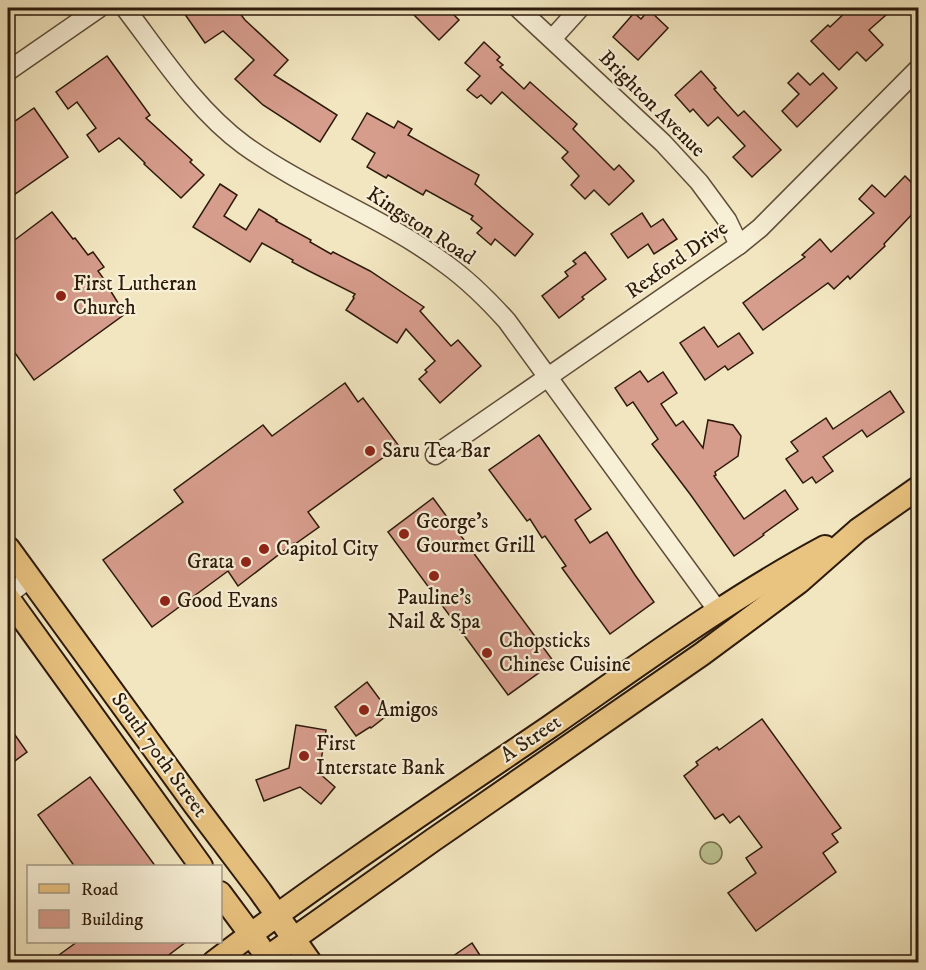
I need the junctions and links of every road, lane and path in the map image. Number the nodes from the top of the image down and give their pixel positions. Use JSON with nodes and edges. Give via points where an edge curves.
{"nodes":[{"id":1,"x":99,"y":8,"type":"edge"},
{"id":2,"x":125,"y":8,"type":"edge"},
{"id":3,"x":518,"y":8,"type":"edge"},
{"id":4,"x":580,"y":8,"type":"edge"},
{"id":5,"x":552,"y":39,"type":"junction"},
{"id":6,"x":918,"y":69,"type":"edge"},
{"id":7,"x":8,"y":71,"type":"edge"},
{"id":8,"x":740,"y":245,"type":"junction"},
{"id":9,"x":547,"y":378,"type":"junction"},
{"id":10,"x":435,"y":455,"type":"dead end"},
{"id":11,"x":918,"y":488,"type":"edge"},
{"id":12,"x":858,"y":530,"type":"junction"},
{"id":13,"x":8,"y":548,"type":"edge"},
{"id":14,"x":30,"y":578,"type":"junction"},
{"id":15,"x":8,"y":596,"type":"edge"},
{"id":16,"x":718,"y":611,"type":"junction"},
{"id":17,"x":200,"y":865,"type":"edge"},
{"id":18,"x":222,"y":896,"type":"edge"},
{"id":19,"x":277,"y":916,"type":"junction"},
{"id":20,"x":251,"y":935,"type":"junction"},
{"id":21,"x":293,"y":939,"type":"junction"},
{"id":22,"x":267,"y":961,"type":"edge"},
{"id":23,"x":214,"y":963,"type":"edge"},
{"id":24,"x":310,"y":963,"type":"edge"}],
"edges":[{"from":1,"to":7,"type":"street"},
{"from":2,"to":9,"type":"street","name":"Kingston Road","via":[[187,89],[241,143],[448,265],[494,306]]},
{"from":3,"to":5,"type":"street","name":"Brighton Avenue"},
{"from":4,"to":5,"type":"street"},
{"from":5,"to":8,"type":"street","name":"Brighton Avenue","via":[[663,142],[699,182]]},
{"from":6,"to":8,"type":"street","name":"Rexford Drive"},
{"from":8,"to":9,"type":"street","name":"Rexford Drive"},
{"from":9,"to":10,"type":"street","name":"Rexford Drive"},
{"from":9,"to":16,"type":"street","name":"Kingston Road"},
{"from":11,"to":12,"type":"main road","name":"A Street"},
{"from":12,"to":16,"type":"main road","name":"A Street","via":[[787,567]]},
{"from":12,"to":21,"type":"main road","name":"A Street","via":[[799,582],[702,654]]},
{"from":13,"to":14,"type":"main road","name":"South 70th Street"},
{"from":14,"to":15,"type":"street"},
{"from":14,"to":19,"type":"main road","name":"South 70th Street"},
{"from":15,"to":17,"type":"main road","name":"South 70th Street"},
{"from":16,"to":19,"type":"main road","name":"A Street"},
{"from":18,"to":20,"type":"main road"},
{"from":19,"to":20,"type":"main road","name":"A Street"},
{"from":19,"to":21,"type":"main road","name":"South 70th Street"},
{"from":20,"to":22,"type":"main road"},
{"from":20,"to":23,"type":"main road","name":"A Street"},
{"from":21,"to":22,"type":"main road","name":"A Street"},
{"from":21,"to":24,"type":"main road","name":"South 70th Street"}]}
